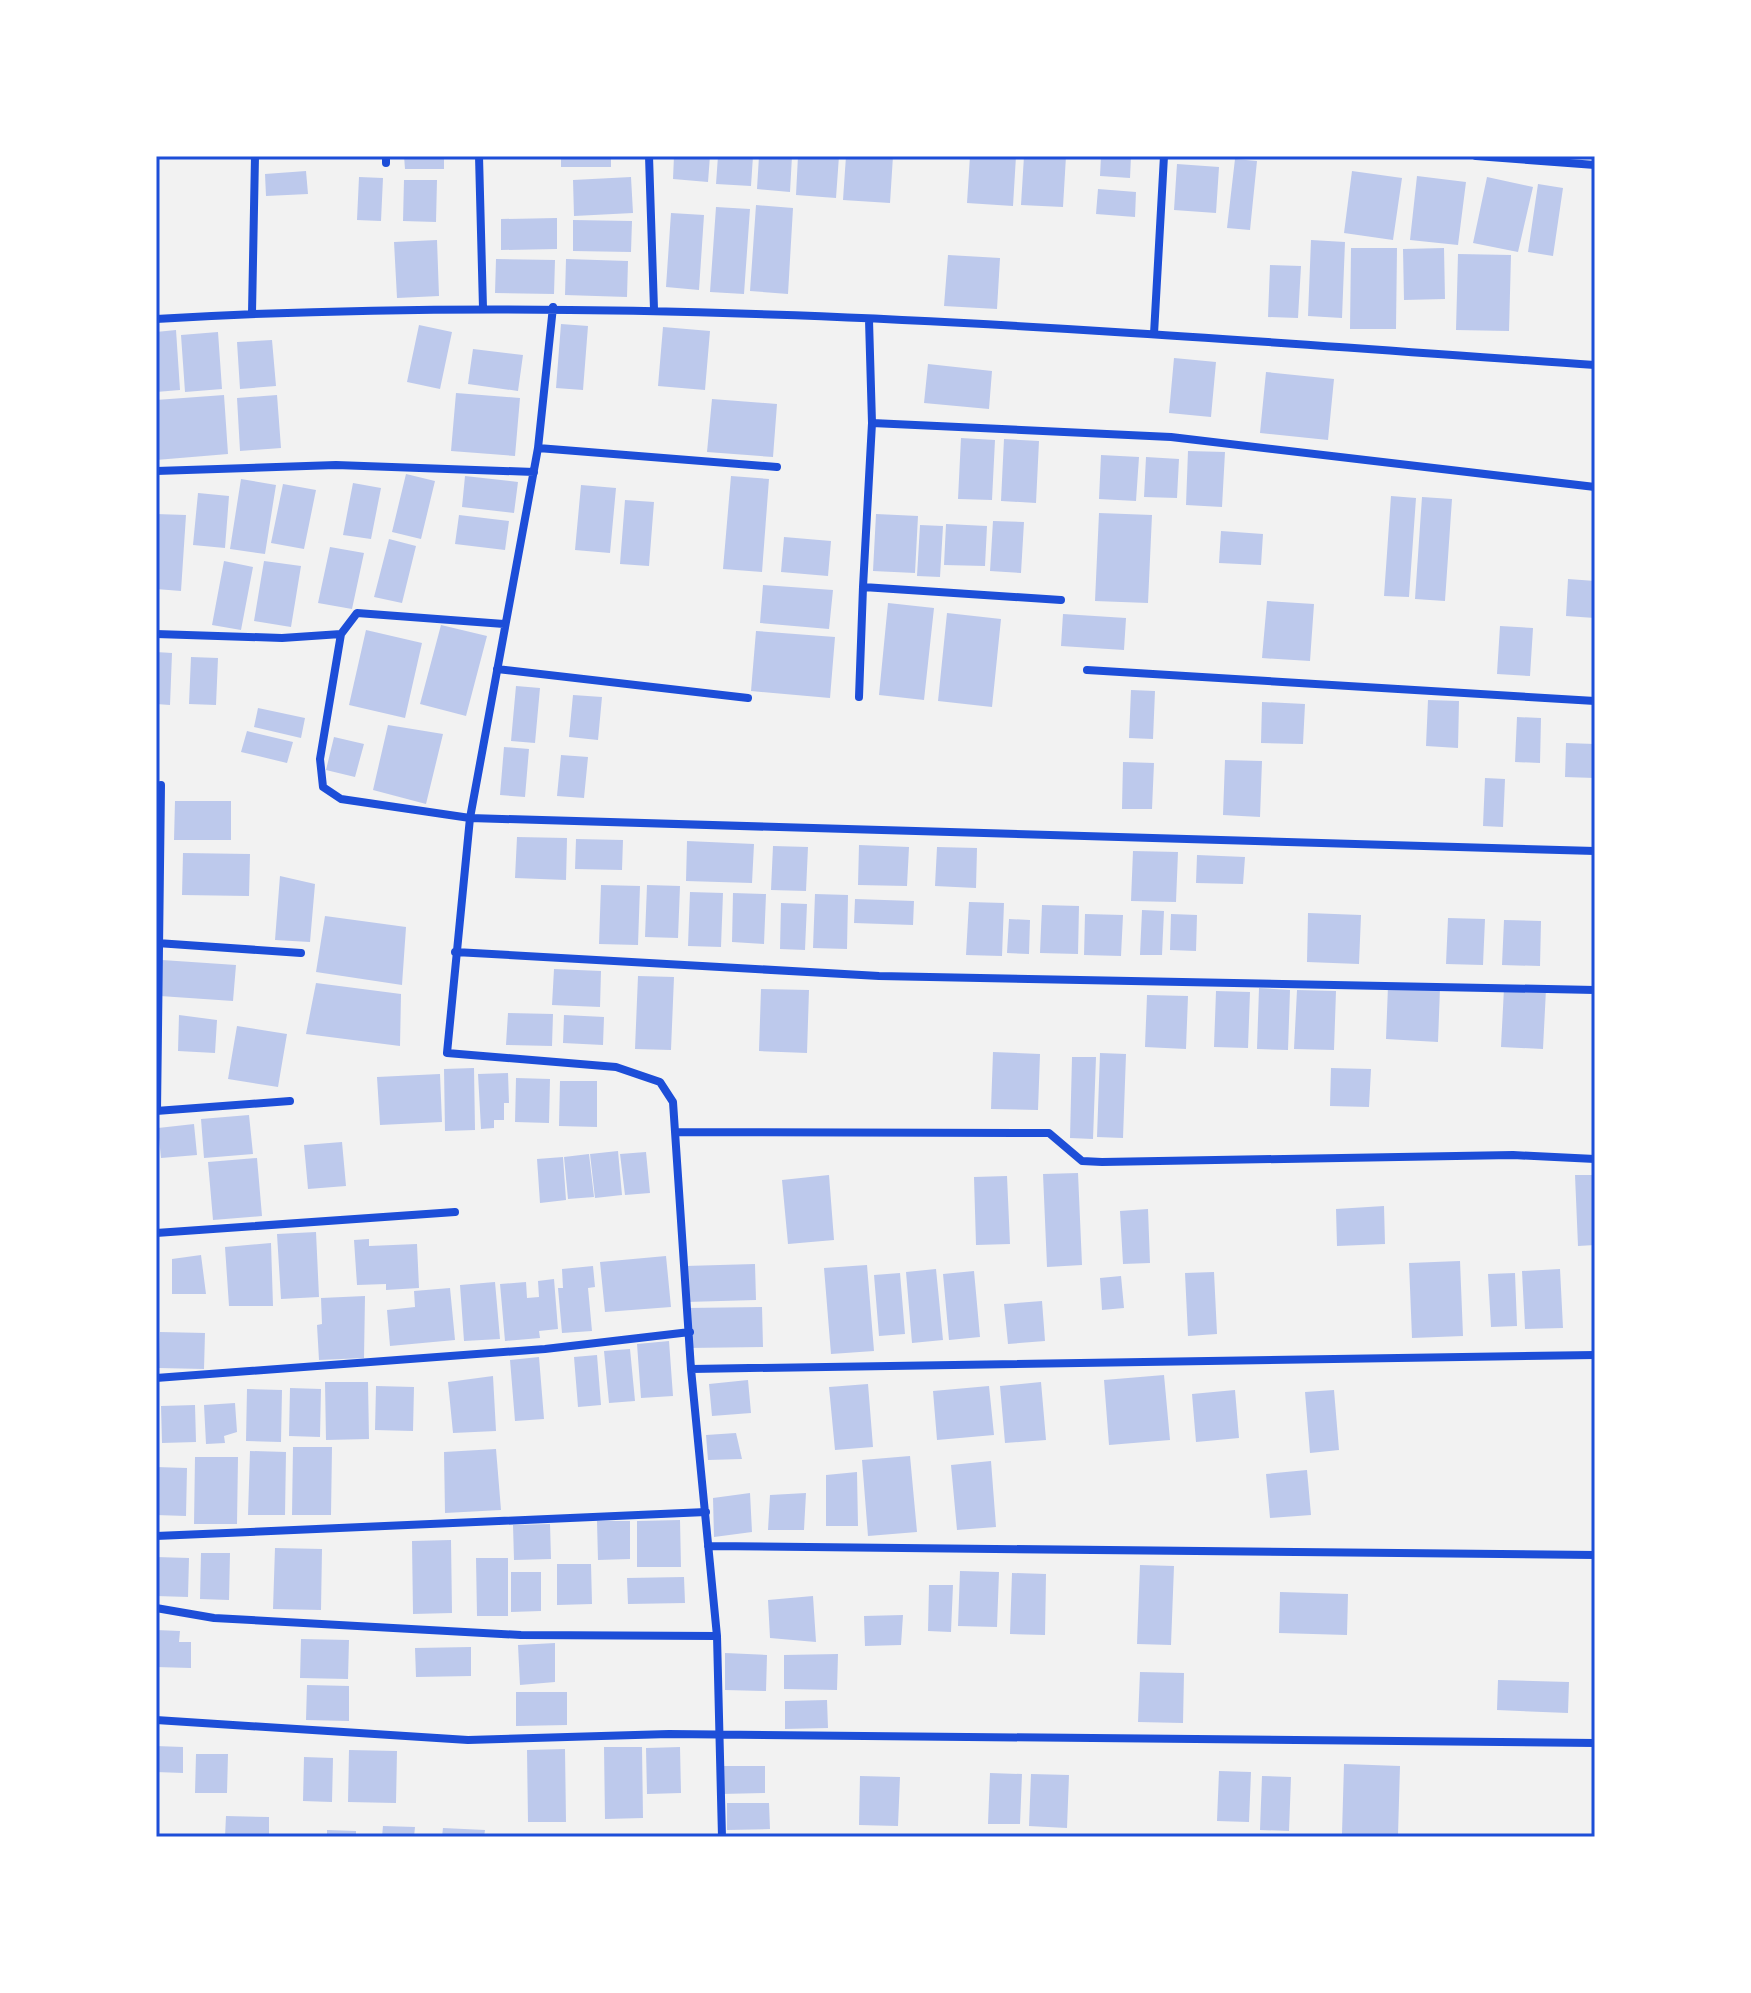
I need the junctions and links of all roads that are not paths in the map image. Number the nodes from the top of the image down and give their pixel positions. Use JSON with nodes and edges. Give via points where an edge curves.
{"nodes":[{"id":1,"x":255,"y":156,"type":"edge"},
{"id":2,"x":479,"y":156,"type":"edge"},
{"id":3,"x":649,"y":156,"type":"edge"},
{"id":4,"x":1164,"y":156,"type":"edge"},
{"id":5,"x":1476,"y":156,"type":"edge"},
{"id":6,"x":1595,"y":165,"type":"edge"},
{"id":7,"x":553,"y":307,"type":"junction"},
{"id":8,"x":483,"y":308,"type":"junction"},
{"id":9,"x":654,"y":309,"type":"junction"},
{"id":10,"x":252,"y":313,"type":"junction"},
{"id":11,"x":156,"y":319,"type":"edge"},
{"id":12,"x":869,"y":320,"type":"junction"},
{"id":13,"x":1154,"y":334,"type":"junction"},
{"id":14,"x":1595,"y":365,"type":"edge"},
{"id":15,"x":872,"y":423,"type":"junction"},
{"id":16,"x":538,"y":448,"type":"junction"},
{"id":17,"x":777,"y":467,"type":"dead end"},
{"id":18,"x":156,"y":471,"type":"edge"},
{"id":19,"x":534,"y":472,"type":"junction"},
{"id":20,"x":1595,"y":487,"type":"edge"},
{"id":21,"x":863,"y":587,"type":"junction"},
{"id":22,"x":1061,"y":600,"type":"dead end"},
{"id":23,"x":504,"y":624,"type":"junction"},
{"id":24,"x":156,"y":634,"type":"edge"},
{"id":25,"x":341,"y":634,"type":"junction"},
{"id":26,"x":497,"y":669,"type":"junction"},
{"id":27,"x":1087,"y":670,"type":"dead end"},
{"id":28,"x":859,"y":697,"type":"dead end"},
{"id":29,"x":748,"y":698,"type":"dead end"},
{"id":30,"x":1595,"y":701,"type":"edge"},
{"id":31,"x":161,"y":785,"type":"dead end"},
{"id":32,"x":470,"y":818,"type":"junction"},
{"id":33,"x":1595,"y":851,"type":"edge"},
{"id":34,"x":157,"y":943,"type":"edge"},
{"id":35,"x":455,"y":952,"type":"junction"},
{"id":36,"x":301,"y":953,"type":"dead end"},
{"id":37,"x":1595,"y":990,"type":"edge"},
{"id":38,"x":290,"y":1101,"type":"dead end"},
{"id":39,"x":156,"y":1111,"type":"edge"},
{"id":40,"x":677,"y":1132,"type":"junction"},
{"id":41,"x":1595,"y":1159,"type":"edge"},
{"id":42,"x":455,"y":1212,"type":"dead end"},
{"id":43,"x":156,"y":1233,"type":"edge"},
{"id":44,"x":690,"y":1332,"type":"junction"},
{"id":45,"x":1595,"y":1355,"type":"edge"},
{"id":46,"x":691,"y":1369,"type":"junction"},
{"id":47,"x":156,"y":1378,"type":"edge"},
{"id":48,"x":706,"y":1512,"type":"junction"},
{"id":49,"x":156,"y":1536,"type":"edge"},
{"id":50,"x":708,"y":1546,"type":"junction"},
{"id":51,"x":1595,"y":1555,"type":"edge"},
{"id":52,"x":156,"y":1608,"type":"edge"},
{"id":53,"x":717,"y":1636,"type":"junction"},
{"id":54,"x":156,"y":1720,"type":"edge"},
{"id":55,"x":719,"y":1734,"type":"junction"},
{"id":56,"x":1595,"y":1743,"type":"edge"},
{"id":57,"x":722,"y":1837,"type":"edge"}],
"edges":[{"from":1,"to":10,"type":"street"},
{"from":2,"to":8,"type":"street"},
{"from":3,"to":9,"type":"street"},
{"from":4,"to":13,"type":"street"},
{"from":5,"to":6,"type":"street"},
{"from":7,"to":8,"type":"street"},
{"from":7,"to":9,"type":"street"},
{"from":7,"to":16,"type":"street"},
{"from":8,"to":10,"type":"street"},
{"from":9,"to":12,"type":"street"},
{"from":10,"to":11,"type":"street"},
{"from":12,"to":13,"type":"street"},
{"from":12,"to":15,"type":"street"},
{"from":13,"to":14,"type":"street"},
{"from":15,"to":20,"type":"street","via":[[1171,437]]},
{"from":15,"to":21,"type":"street"},
{"from":16,"to":17,"type":"street"},
{"from":16,"to":19,"type":"street"},
{"from":18,"to":19,"type":"street","via":[[336,465]]},
{"from":19,"to":23,"type":"street"},
{"from":21,"to":22,"type":"street"},
{"from":21,"to":28,"type":"street"},
{"from":23,"to":25,"type":"street","via":[[357,613]]},
{"from":23,"to":26,"type":"street"},
{"from":24,"to":25,"type":"street"},
{"from":25,"to":32,"type":"street","via":[[320,759],[323,787],[341,799]]},
{"from":26,"to":29,"type":"street"},
{"from":26,"to":32,"type":"street"},
{"from":27,"to":30,"type":"street"},
{"from":31,"to":34,"type":"street"},
{"from":32,"to":33,"type":"street"},
{"from":32,"to":35,"type":"street"},
{"from":34,"to":36,"type":"street"},
{"from":34,"to":39,"type":"street"},
{"from":35,"to":37,"type":"street","via":[[879,976]]},
{"from":35,"to":40,"type":"street","via":[[447,1053],[616,1067],[643,1074],[660,1082],[673,1102]]},
{"from":38,"to":39,"type":"street"},
{"from":40,"to":41,"type":"street","via":[[1049,1133],[1082,1161],[1102,1162],[1513,1155]]},
{"from":40,"to":44,"type":"street"},
{"from":42,"to":43,"type":"street"},
{"from":44,"to":46,"type":"street"},
{"from":44,"to":47,"type":"street","via":[[545,1349]]},
{"from":45,"to":46,"type":"street"},
{"from":46,"to":48,"type":"street"},
{"from":48,"to":49,"type":"street"},
{"from":48,"to":50,"type":"street"},
{"from":50,"to":51,"type":"street"},
{"from":50,"to":53,"type":"street"},
{"from":52,"to":53,"type":"street","via":[[214,1618],[521,1635]]},
{"from":53,"to":55,"type":"street"},
{"from":54,"to":55,"type":"street","via":[[468,1740]]},
{"from":55,"to":56,"type":"street"},
{"from":55,"to":57,"type":"street"}]}
